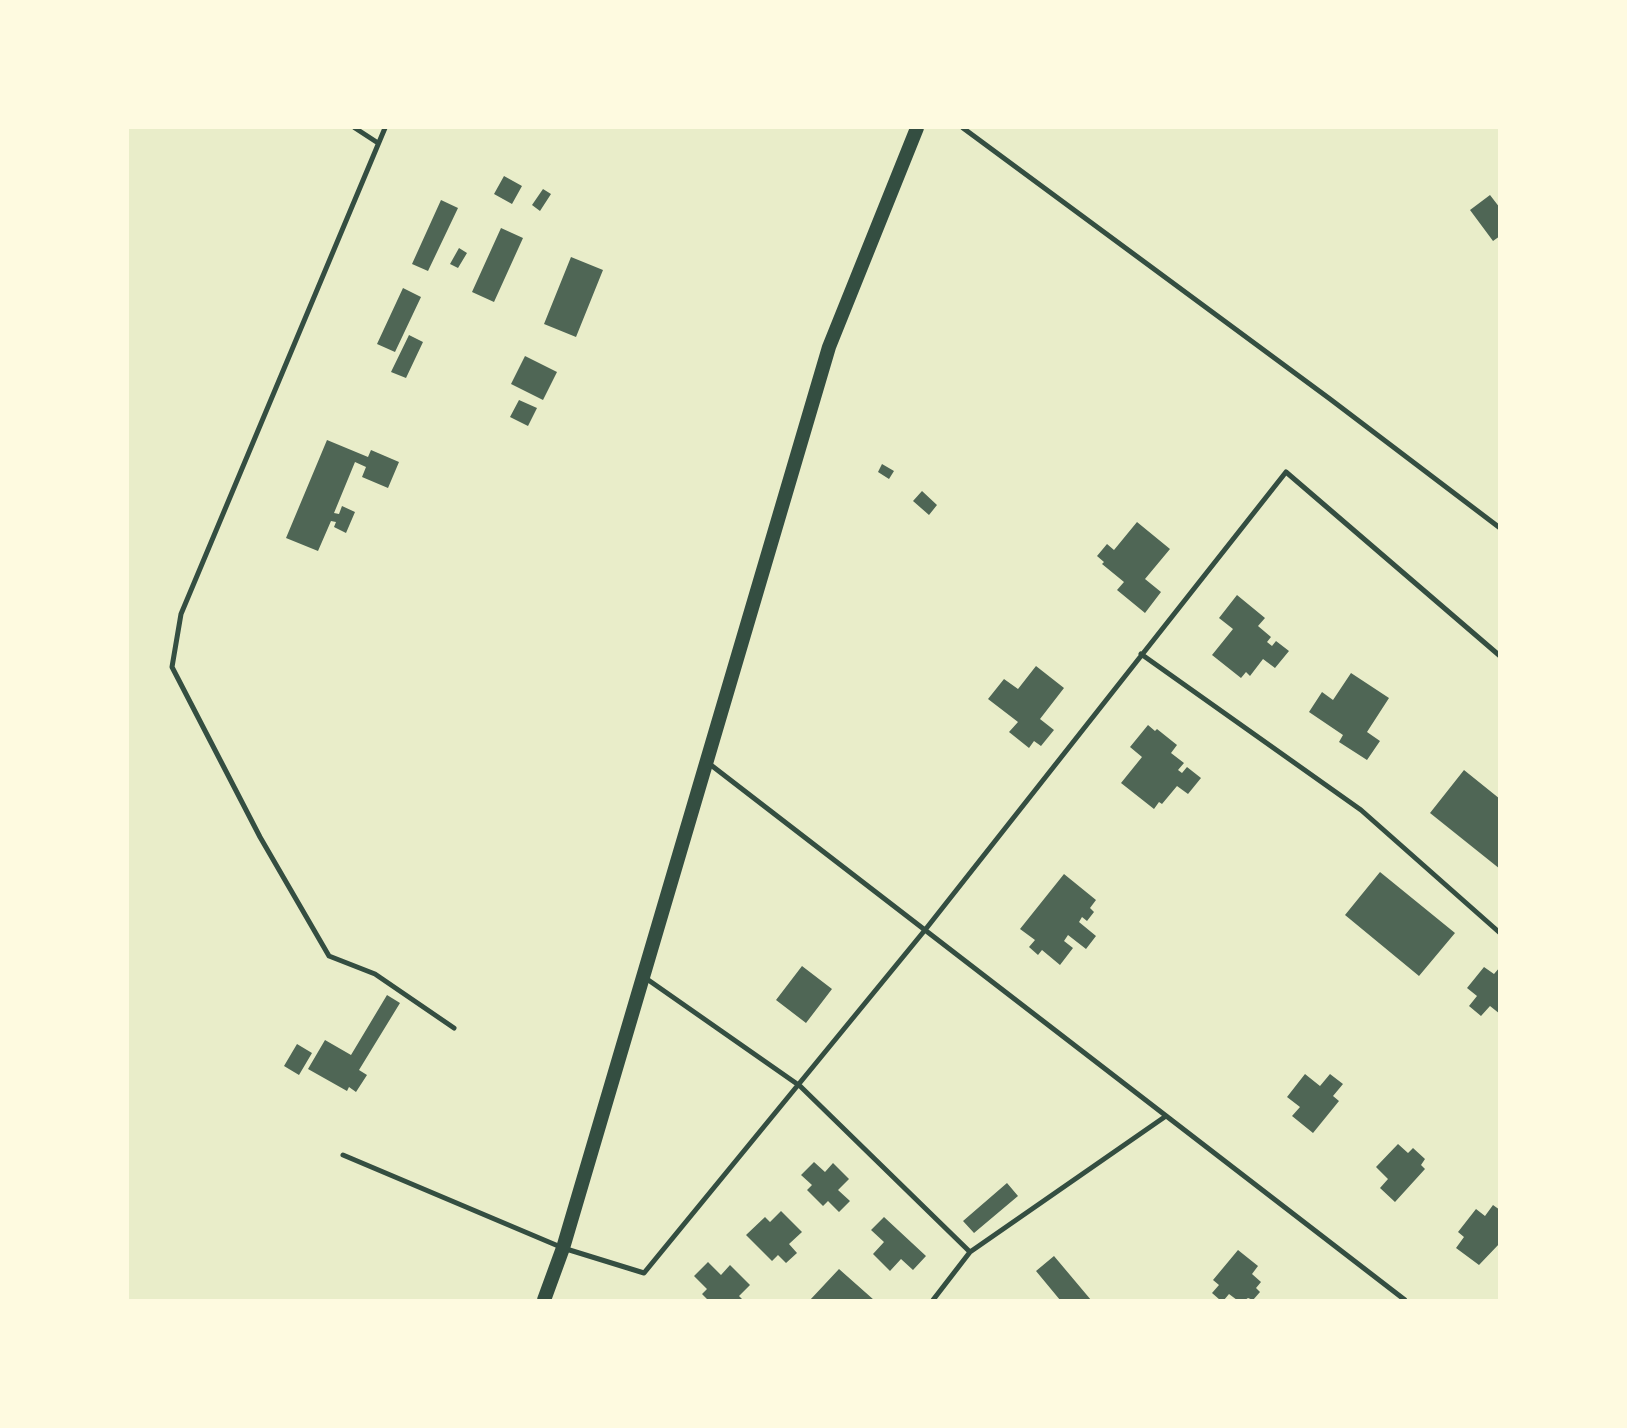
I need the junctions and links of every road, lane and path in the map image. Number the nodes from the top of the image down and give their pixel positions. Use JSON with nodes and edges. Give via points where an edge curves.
{"nodes":[{"id":1,"x":355,"y":128,"type":"edge"},
{"id":2,"x":385,"y":128,"type":"edge"},
{"id":3,"x":917,"y":128,"type":"edge"},
{"id":4,"x":962,"y":128,"type":"edge"},
{"id":5,"x":378,"y":143,"type":"junction"},
{"id":6,"x":1500,"y":528,"type":"edge"},
{"id":7,"x":1141,"y":654,"type":"junction"},
{"id":8,"x":1500,"y":656,"type":"edge"},
{"id":9,"x":705,"y":761,"type":"junction"},
{"id":10,"x":925,"y":930,"type":"junction"},
{"id":11,"x":1500,"y":933,"type":"edge"},
{"id":12,"x":644,"y":977,"type":"junction"},
{"id":13,"x":454,"y":1028,"type":"dead end"},
{"id":14,"x":800,"y":1086,"type":"junction"},
{"id":15,"x":1166,"y":1116,"type":"junction"},
{"id":16,"x":344,"y":1155,"type":"dead end"},
{"id":17,"x":563,"y":1248,"type":"junction"},
{"id":18,"x":970,"y":1252,"type":"junction"},
{"id":19,"x":544,"y":1300,"type":"edge"},
{"id":20,"x":933,"y":1300,"type":"edge"},
{"id":21,"x":1405,"y":1300,"type":"edge"}],
"edges":[{"from":1,"to":5,"type":"street"},
{"from":2,"to":5,"type":"street"},
{"from":3,"to":9,"type":"highway","via":[[829,347]]},
{"from":4,"to":6,"type":"street"},
{"from":5,"to":13,"type":"street","via":[[181,614],[172,667],[260,836],[329,956],[375,974]]},
{"from":7,"to":8,"type":"street","via":[[1286,472]]},
{"from":7,"to":10,"type":"street"},
{"from":7,"to":11,"type":"street","via":[[1361,810]]},
{"from":9,"to":10,"type":"street"},
{"from":9,"to":12,"type":"highway"},
{"from":10,"to":14,"type":"street"},
{"from":10,"to":15,"type":"street"},
{"from":12,"to":14,"type":"street"},
{"from":12,"to":17,"type":"highway"},
{"from":14,"to":17,"type":"street","via":[[644,1273]]},
{"from":14,"to":18,"type":"street"},
{"from":15,"to":18,"type":"street"},
{"from":15,"to":21,"type":"street"},
{"from":16,"to":17,"type":"street"},
{"from":17,"to":19,"type":"highway"},
{"from":18,"to":20,"type":"street"}]}
